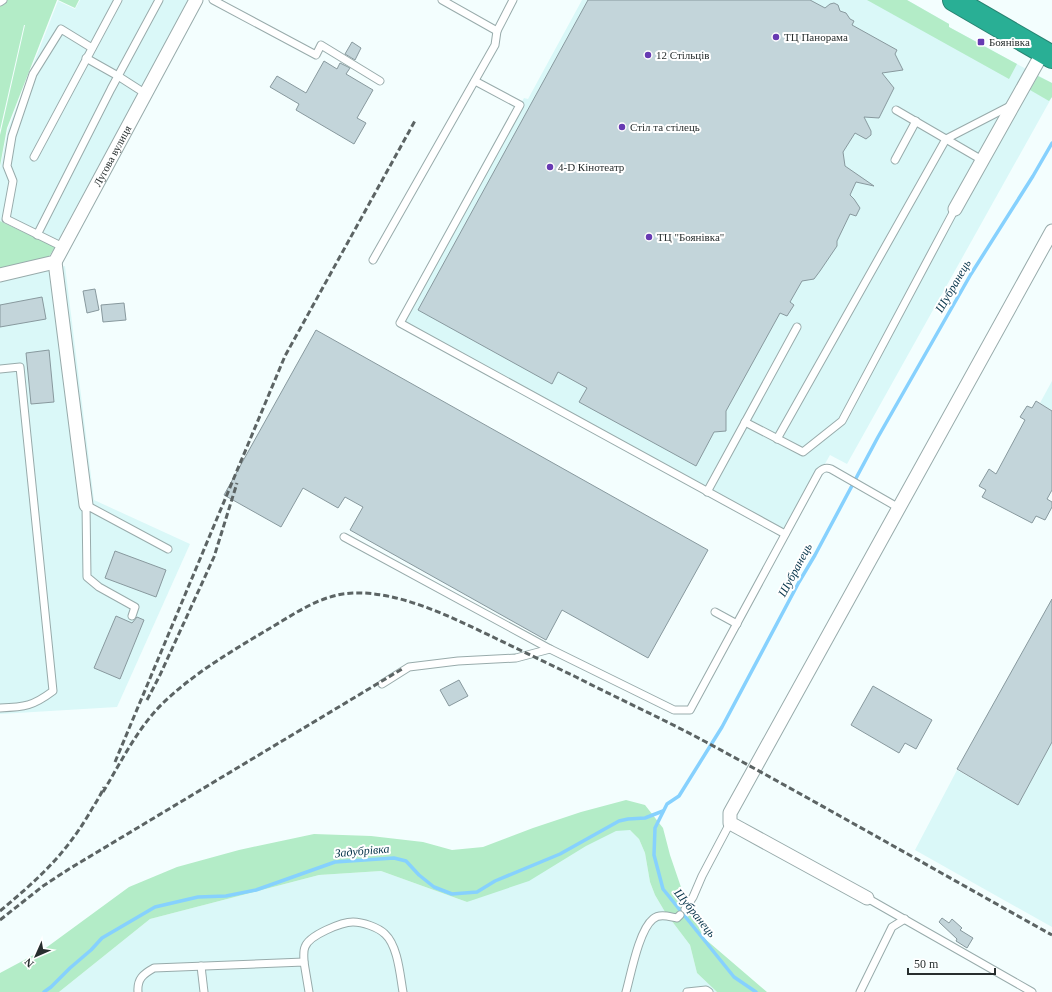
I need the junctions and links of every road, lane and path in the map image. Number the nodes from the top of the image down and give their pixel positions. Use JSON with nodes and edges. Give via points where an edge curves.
{"nodes":[{"id":1,"x":3,"y":0,"type":"edge"},
{"id":2,"x":118,"y":0,"type":"edge"},
{"id":3,"x":159,"y":0,"type":"edge"},
{"id":4,"x":196,"y":0,"type":"edge"},
{"id":5,"x":214,"y":0,"type":"edge"},
{"id":6,"x":442,"y":0,"type":"edge"},
{"id":7,"x":513,"y":0,"type":"edge"},
{"id":8,"x":954,"y":0,"type":"edge"},
{"id":9,"x":0,"y":2,"type":"edge"},
{"id":10,"x":496,"y":31,"type":"junction"},
{"id":11,"x":92,"y":48,"type":"junction"},
{"id":12,"x":1048,"y":54,"type":"edge"},
{"id":13,"x":86,"y":58,"type":"junction"},
{"id":14,"x":118,"y":76,"type":"junction"},
{"id":15,"x":380,"y":81,"type":"dead end"},
{"id":16,"x":475,"y":81,"type":"junction"},
{"id":17,"x":146,"y":94,"type":"junction"},
{"id":18,"x":1014,"y":104,"type":"junction"},
{"id":19,"x":896,"y":110,"type":"dead end"},
{"id":20,"x":916,"y":121,"type":"junction"},
{"id":21,"x":946,"y":139,"type":"junction"},
{"id":22,"x":34,"y":157,"type":"dead end"},
{"id":23,"x":895,"y":160,"type":"dead end"},
{"id":24,"x":982,"y":160,"type":"junction"},
{"id":25,"x":955,"y":209,"type":"joint"},
{"id":26,"x":1052,"y":231,"type":"edge"},
{"id":27,"x":37,"y":234,"type":"junction"},
{"id":28,"x":63,"y":247,"type":"junction"},
{"id":29,"x":373,"y":260,"type":"dead end"},
{"id":30,"x":55,"y":262,"type":"junction"},
{"id":31,"x":0,"y":275,"type":"edge"},
{"id":32,"x":797,"y":327,"type":"dead end"},
{"id":33,"x":0,"y":369,"type":"edge"},
{"id":34,"x":745,"y":422,"type":"junction"},
{"id":35,"x":777,"y":439,"type":"junction"},
{"id":36,"x":707,"y":492,"type":"junction"},
{"id":37,"x":86,"y":505,"type":"junction"},
{"id":38,"x":899,"y":508,"type":"junction"},
{"id":39,"x":785,"y":534,"type":"junction"},
{"id":40,"x":344,"y":537,"type":"dead end"},
{"id":41,"x":168,"y":549,"type":"dead end"},
{"id":42,"x":714,"y":612,"type":"dead end"},
{"id":43,"x":132,"y":616,"type":"dead end"},
{"id":44,"x":738,"y":624,"type":"junction"},
{"id":45,"x":550,"y":649,"type":"junction"},
{"id":46,"x":382,"y":684,"type":"dead end"},
{"id":47,"x":0,"y":708,"type":"edge"},
{"id":48,"x":730,"y":822,"type":"junction"},
{"id":49,"x":867,"y":898,"type":"joint"},
{"id":50,"x":685,"y":909,"type":"dead end"},
{"id":51,"x":893,"y":913,"type":"junction"},
{"id":52,"x":680,"y":915,"type":"dead end"},
{"id":53,"x":905,"y":919,"type":"junction"},
{"id":54,"x":892,"y":927,"type":"junction"},
{"id":55,"x":304,"y":962,"type":"junction"},
{"id":56,"x":201,"y":966,"type":"junction"},
{"id":57,"x":138,"y":992,"type":"edge"},
{"id":58,"x":204,"y":992,"type":"edge"},
{"id":59,"x":309,"y":992,"type":"edge"},
{"id":60,"x":403,"y":992,"type":"edge"},
{"id":61,"x":626,"y":992,"type":"edge"},
{"id":62,"x":687,"y":992,"type":"edge"},
{"id":63,"x":709,"y":992,"type":"edge"},
{"id":64,"x":860,"y":992,"type":"edge"},
{"id":65,"x":1032,"y":992,"type":"edge"}],
"edges":[{"from":1,"to":9,"type":"lane"},
{"from":2,"to":11,"type":"lane"},
{"from":3,"to":14,"type":"lane"},
{"from":4,"to":17,"type":"street","name":"Лугова вулиця"},
{"from":5,"to":15,"type":"lane","via":[[316,55],[321,45]]},
{"from":6,"to":10,"type":"lane"},
{"from":7,"to":10,"type":"lane"},
{"from":8,"to":12,"type":"highway"},
{"from":10,"to":16,"type":"lane","via":[[495,46]]},
{"from":11,"to":13,"type":"lane"},
{"from":11,"to":27,"type":"lane","via":[[61,29],[33,74],[12,136],[7,166],[13,181],[6,220]]},
{"from":12,"to":18,"type":"street"},
{"from":13,"to":14,"type":"lane"},
{"from":13,"to":22,"type":"lane"},
{"from":14,"to":17,"type":"lane"},
{"from":14,"to":27,"type":"lane"},
{"from":16,"to":29,"type":"lane"},
{"from":16,"to":36,"type":"lane","via":[[520,105],[400,323]]},
{"from":17,"to":28,"type":"street","name":"Лугова вулиця"},
{"from":18,"to":21,"type":"lane"},
{"from":18,"to":24,"type":"street"},
{"from":19,"to":20,"type":"lane"},
{"from":20,"to":21,"type":"lane"},
{"from":20,"to":23,"type":"lane"},
{"from":21,"to":24,"type":"lane"},
{"from":21,"to":35,"type":"lane"},
{"from":24,"to":25,"type":"street"},
{"from":25,"to":35,"type":"lane","via":[[842,421],[803,452]]},
{"from":26,"to":38,"type":"street"},
{"from":27,"to":28,"type":"lane"},
{"from":28,"to":30,"type":"street","name":"Лугова вулиця"},
{"from":30,"to":31,"type":"street"},
{"from":30,"to":37,"type":"street"},
{"from":32,"to":34,"type":"lane"},
{"from":33,"to":47,"type":"lane","via":[[20,367],[53,690],[33,704]]},
{"from":34,"to":35,"type":"lane"},
{"from":34,"to":36,"type":"lane"},
{"from":36,"to":39,"type":"lane"},
{"from":37,"to":41,"type":"lane"},
{"from":37,"to":43,"type":"lane","via":[[87,577],[134,607]]},
{"from":38,"to":39,"type":"lane","via":[[839,473],[827,468],[822,469]]},
{"from":38,"to":48,"type":"street","via":[[746,781],[730,813]]},
{"from":39,"to":44,"type":"lane"},
{"from":40,"to":45,"type":"lane"},
{"from":42,"to":44,"type":"lane"},
{"from":44,"to":45,"type":"lane","via":[[690,710],[674,710]]},
{"from":45,"to":46,"type":"lane","via":[[516,658],[409,666]]},
{"from":48,"to":49,"type":"street"},
{"from":48,"to":50,"type":"lane"},
{"from":49,"to":51,"type":"lane"},
{"from":51,"to":53,"type":"lane"},
{"from":51,"to":54,"type":"lane"},
{"from":52,"to":61,"type":"lane","via":[[677,918],[654,918],[646,928]]},
{"from":53,"to":54,"type":"lane"},
{"from":53,"to":65,"type":"lane"},
{"from":54,"to":64,"type":"lane"},
{"from":55,"to":56,"type":"lane"},
{"from":55,"to":59,"type":"lane"},
{"from":55,"to":60,"type":"lane","via":[[305,946],[321,932],[353,922],[373,926],[385,934],[394,946]]},
{"from":56,"to":57,"type":"lane","via":[[154,968],[144,973],[138,984]]},
{"from":56,"to":58,"type":"lane"},
{"from":62,"to":63,"type":"lane"}]}
